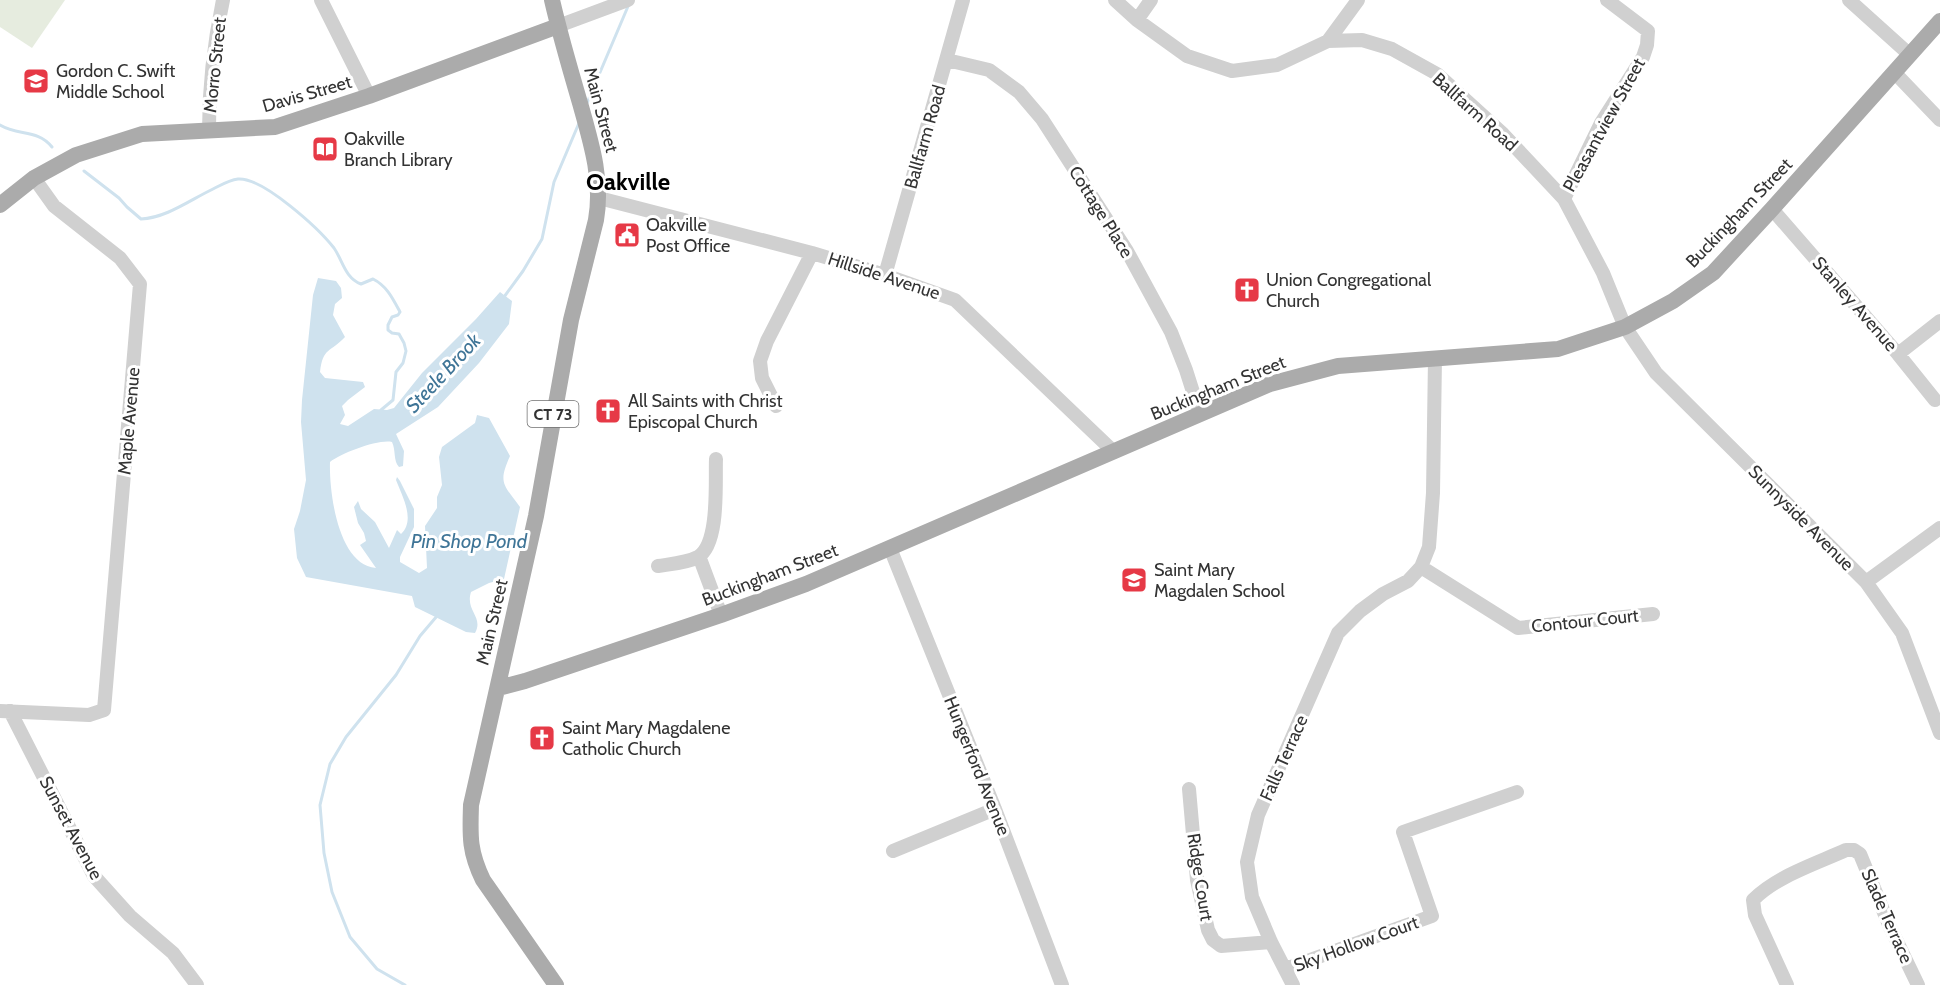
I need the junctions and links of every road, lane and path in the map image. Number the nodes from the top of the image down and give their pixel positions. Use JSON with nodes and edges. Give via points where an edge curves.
{"nodes":[{"id":1,"x":223,"y":0,"type":"edge"},
{"id":2,"x":321,"y":0,"type":"edge"},
{"id":3,"x":552,"y":0,"type":"edge"},
{"id":4,"x":628,"y":0,"type":"edge"},
{"id":5,"x":963,"y":0,"type":"edge"},
{"id":6,"x":1115,"y":0,"type":"edge"},
{"id":7,"x":1151,"y":0,"type":"edge"},
{"id":8,"x":1358,"y":0,"type":"edge"},
{"id":9,"x":1607,"y":0,"type":"edge"},
{"id":10,"x":1849,"y":0,"type":"edge"},
{"id":11,"x":1137,"y":20,"type":"junction"},
{"id":12,"x":1940,"y":21,"type":"edge"},
{"id":13,"x":558,"y":26,"type":"junction"},
{"id":14,"x":1328,"y":41,"type":"junction"},
{"id":15,"x":1910,"y":55,"type":"junction"},
{"id":16,"x":947,"y":60,"type":"junction"},
{"id":17,"x":1894,"y":72,"type":"junction"},
{"id":18,"x":369,"y":96,"type":"junction"},
{"id":19,"x":1940,"y":120,"type":"edge"},
{"id":20,"x":209,"y":130,"type":"junction"},
{"id":21,"x":34,"y":178,"type":"junction"},
{"id":22,"x":599,"y":198,"type":"junction"},
{"id":23,"x":1564,"y":199,"type":"junction"},
{"id":24,"x":0,"y":205,"type":"edge"},
{"id":25,"x":1773,"y":209,"type":"junction"},
{"id":26,"x":812,"y":253,"type":"junction"},
{"id":27,"x":885,"y":275,"type":"junction"},
{"id":28,"x":1940,"y":321,"type":"edge"},
{"id":29,"x":1625,"y":327,"type":"junction"},
{"id":30,"x":1898,"y":354,"type":"junction"},
{"id":31,"x":1435,"y":358,"type":"junction"},
{"id":32,"x":1935,"y":400,"type":"dead end"},
{"id":33,"x":776,"y":406,"type":"dead end"},
{"id":34,"x":1200,"y":414,"type":"junction"},
{"id":35,"x":1114,"y":452,"type":"junction"},
{"id":36,"x":716,"y":459,"type":"dead end"},
{"id":37,"x":1940,"y":528,"type":"edge"},
{"id":38,"x":890,"y":548,"type":"junction"},
{"id":39,"x":699,"y":556,"type":"junction"},
{"id":40,"x":658,"y":566,"type":"dead end"},
{"id":41,"x":1421,"y":567,"type":"junction"},
{"id":42,"x":1866,"y":582,"type":"junction"},
{"id":43,"x":1653,"y":614,"type":"dead end"},
{"id":44,"x":721,"y":615,"type":"junction"},
{"id":45,"x":498,"y":688,"type":"junction"},
{"id":46,"x":5,"y":711,"type":"edge"},
{"id":47,"x":1940,"y":733,"type":"edge"},
{"id":48,"x":1188,"y":789,"type":"dead end"},
{"id":49,"x":1517,"y":792,"type":"dead end"},
{"id":50,"x":995,"y":809,"type":"junction"},
{"id":51,"x":893,"y":851,"type":"dead end"},
{"id":52,"x":1271,"y":942,"type":"junction"},
{"id":53,"x":1285,"y":969,"type":"junction"},
{"id":54,"x":197,"y":985,"type":"edge"},
{"id":55,"x":556,"y":985,"type":"edge"},
{"id":56,"x":1062,"y":985,"type":"edge"},
{"id":57,"x":1293,"y":985,"type":"edge"},
{"id":58,"x":1787,"y":985,"type":"edge"},
{"id":59,"x":1918,"y":985,"type":"edge"}],
"edges":[{"from":1,"to":20,"type":"street","name":"Morro Street","via":[[209,95]]},
{"from":2,"to":18,"type":"street"},
{"from":3,"to":13,"type":"main road","name":"Main Street","number":"CT 73"},
{"from":4,"to":13,"type":"street"},
{"from":5,"to":16,"type":"street","name":"Ballfarm Road"},
{"from":6,"to":11,"type":"street","name":"Ballfarm Road"},
{"from":7,"to":11,"type":"street"},
{"from":8,"to":14,"type":"street"},
{"from":9,"to":23,"type":"street","name":"Pleasantview Street","via":[[1648,31],[1647,45],[1601,123]]},
{"from":10,"to":15,"type":"street"},
{"from":11,"to":14,"type":"street","name":"Ballfarm Road","via":[[1187,56],[1232,71],[1277,65]]},
{"from":12,"to":15,"type":"main road","name":"Buckingham Street"},
{"from":13,"to":18,"type":"main road","name":"Davis Street"},
{"from":13,"to":22,"type":"main road","name":"Main Street","number":"CT 73","via":[[590,140]]},
{"from":14,"to":23,"type":"street","name":"Ballfarm Road","via":[[1362,40],[1392,49],[1437,74],[1503,134]]},
{"from":15,"to":17,"type":"main road","name":"Buckingham Street"},
{"from":16,"to":27,"type":"street","name":"Ballfarm Road"},
{"from":16,"to":34,"type":"street","name":"Cottage Place","via":[[989,70],[1019,92],[1042,119],[1127,251],[1172,332]]},
{"from":17,"to":19,"type":"street"},
{"from":17,"to":25,"type":"main road","name":"Buckingham Street"},
{"from":18,"to":20,"type":"main road","name":"Davis Street","via":[[275,128]]},
{"from":20,"to":21,"type":"main road","name":"Davis Street","via":[[142,134],[76,155]]},
{"from":21,"to":24,"type":"main road","name":"Davis Street"},
{"from":21,"to":46,"type":"street","name":"Maple Avenue","via":[[54,206],[120,258],[140,284],[104,710],[90,715]]},
{"from":22,"to":26,"type":"street","name":"Hillside Avenue"},
{"from":22,"to":45,"type":"main road","name":"Main Street","number":"CT 73"},
{"from":23,"to":29,"type":"street","name":"Ballfarm Road","via":[[1603,273]]},
{"from":25,"to":29,"type":"main road","name":"Buckingham Street","via":[[1713,273]]},
{"from":25,"to":30,"type":"street","name":"Stanley Avenue"},
{"from":26,"to":27,"type":"street","name":"Hillside Avenue"},
{"from":26,"to":33,"type":"street","via":[[760,361],[762,378]]},
{"from":27,"to":35,"type":"street","name":"Hillside Avenue","via":[[955,300]]},
{"from":28,"to":30,"type":"street"},
{"from":29,"to":31,"type":"main road","name":"Buckingham Street","via":[[1558,350]]},
{"from":29,"to":42,"type":"street","name":"Sunnyside Avenue","via":[[1656,373]]},
{"from":30,"to":32,"type":"street","name":"Stanley Avenue"},
{"from":31,"to":34,"type":"main road","name":"Buckingham Street","via":[[1338,366],[1270,384]]},
{"from":31,"to":41,"type":"street","via":[[1433,493],[1429,547]]},
{"from":34,"to":35,"type":"main road","name":"Buckingham Street"},
{"from":35,"to":38,"type":"main road","name":"Buckingham Street"},
{"from":36,"to":39,"type":"street","via":[[712,536]]},
{"from":37,"to":42,"type":"street"},
{"from":38,"to":44,"type":"main road","name":"Buckingham Street"},
{"from":38,"to":50,"type":"street","name":"Hungerford Avenue"},
{"from":39,"to":40,"type":"street"},
{"from":39,"to":44,"type":"street"},
{"from":41,"to":43,"type":"street","name":"Contour Court","via":[[1518,628]]},
{"from":41,"to":52,"type":"street","name":"Falls Terrace","via":[[1408,581],[1360,611],[1338,633],[1258,815],[1247,862],[1252,897]]},
{"from":42,"to":47,"type":"street","name":"Sunnyside Avenue","via":[[1902,633]]},
{"from":44,"to":45,"type":"main road","name":"Buckingham Street"},
{"from":45,"to":55,"type":"main road","name":"Main Street","number":"CT 73","via":[[471,805],[472,853],[483,880]]},
{"from":46,"to":54,"type":"street","name":"Sunset Avenue","via":[[94,876],[130,916],[173,953]]},
{"from":48,"to":52,"type":"street","name":"Ridge Court","via":[[1197,880],[1213,940],[1221,946]]},
{"from":49,"to":53,"type":"street","name":"Sky Hollow Court","via":[[1403,832],[1431,916]]},
{"from":50,"to":51,"type":"street"},
{"from":50,"to":56,"type":"street","name":"Hungerford Avenue"},
{"from":52,"to":53,"type":"street","name":"Falls Terrace"},
{"from":53,"to":57,"type":"street","name":"Falls Terrace"},
{"from":58,"to":59,"type":"street","name":"Slade Terrace","via":[[1755,915],[1753,900],[1785,878],[1846,850],[1860,854]]}]}
